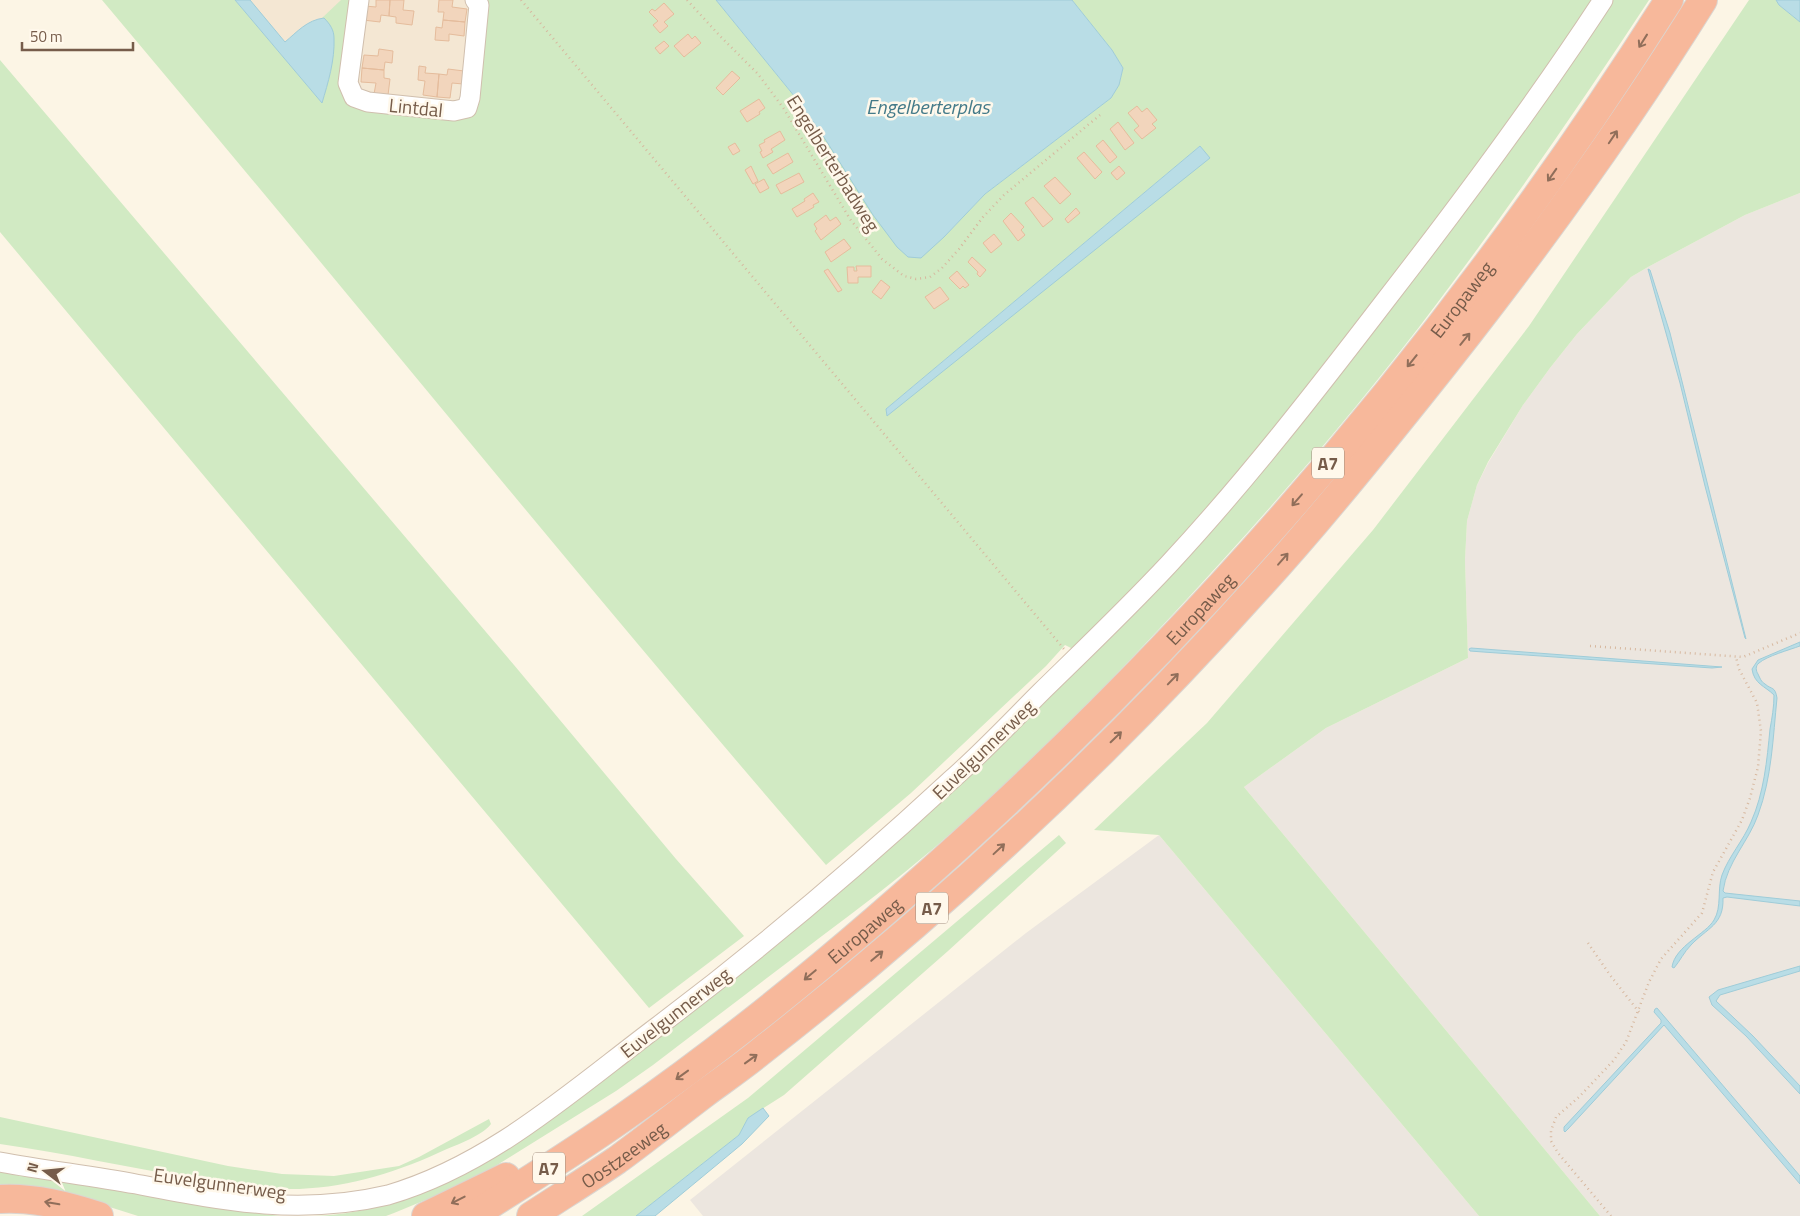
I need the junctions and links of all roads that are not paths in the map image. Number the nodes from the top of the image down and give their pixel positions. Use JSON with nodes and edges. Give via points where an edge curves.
{"nodes":[{"id":1,"x":359,"y":0,"type":"edge"},
{"id":2,"x":475,"y":0,"type":"edge"},
{"id":3,"x":1603,"y":0,"type":"edge"},
{"id":4,"x":1669,"y":0,"type":"edge"},
{"id":5,"x":1703,"y":0,"type":"edge"},
{"id":6,"x":712,"y":1088,"type":"junction"},
{"id":7,"x":626,"y":1116,"type":"junction"},
{"id":8,"x":0,"y":1162,"type":"edge"},
{"id":9,"x":0,"y":1199,"type":"edge"},
{"id":10,"x":99,"y":1216,"type":"edge"},
{"id":11,"x":426,"y":1216,"type":"edge"},
{"id":12,"x":472,"y":1216,"type":"edge"},
{"id":13,"x":531,"y":1216,"type":"edge"},
{"id":14,"x":554,"y":1216,"type":"edge"}],
"edges":[{"from":1,"to":2,"type":"street","name":"Lintdal","via":[[348,83],[354,97],[368,102],[454,111],[467,108],[470,98],[479,6]]},
{"from":3,"to":8,"type":"street","name":"Euvelgunnerweg","via":[[1517,127],[1322,383],[1166,567],[955,777],[866,858],[778,932],[538,1116],[447,1174],[387,1196],[348,1205],[295,1209],[224,1202]]},
{"from":4,"to":7,"type":"highway","name":"Europaweg","number":"A7","one_way":true,"via":[[1519,222],[1444,322],[1244,561],[1080,732],[927,876],[775,1005]]},
{"from":6,"to":5,"type":"highway","name":"Europaweg","number":"A7","one_way":true,"via":[[808,1014],[979,868],[1140,714],[1256,591],[1323,514],[1482,318],[1602,153]]},
{"from":6,"to":13,"type":"highway","name":"Oostzeeweg","number":"A7","via":[[616,1160]]},
{"from":6,"to":14,"type":"highway","number":"A7","via":[[631,1157]]},
{"from":7,"to":11,"type":"highway","number":"A7","one_way":true},
{"from":7,"to":12,"type":"highway","name":"Oostzeeweg","number":"A7"},
{"from":10,"to":9,"type":"highway","one_way":true,"via":[[56,1203]]}]}
